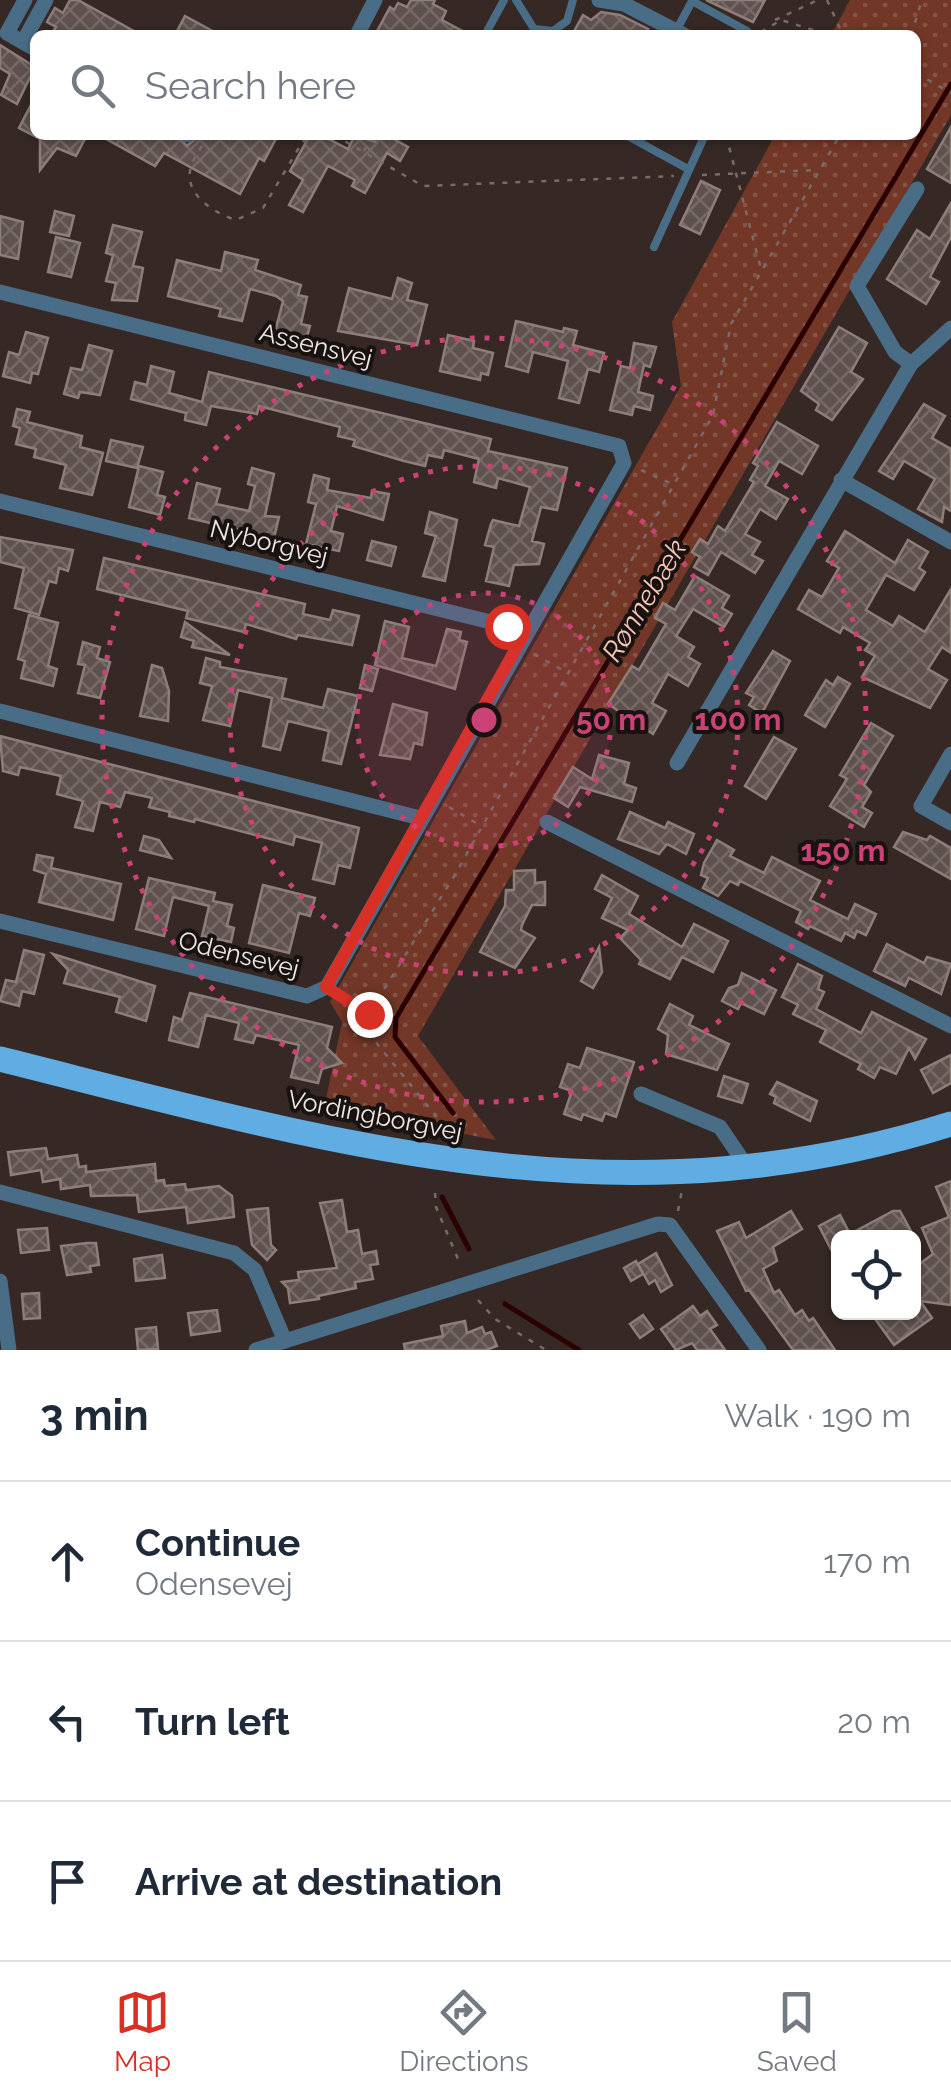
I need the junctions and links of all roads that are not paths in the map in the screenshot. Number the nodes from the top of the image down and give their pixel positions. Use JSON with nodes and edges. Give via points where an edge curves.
{"nodes":[{"id":1,"x":25,"y":0,"type":"edge"},
{"id":2,"x":46,"y":0,"type":"edge"},
{"id":3,"x":376,"y":0,"type":"edge"},
{"id":4,"x":504,"y":0,"type":"edge"},
{"id":5,"x":516,"y":0,"type":"edge"},
{"id":6,"x":573,"y":0,"type":"edge"},
{"id":7,"x":599,"y":0,"type":"edge"},
{"id":8,"x":35,"y":30,"type":"edge"},
{"id":9,"x":360,"y":30,"type":"edge"},
{"id":10,"x":487,"y":30,"type":"edge"},
{"id":11,"x":544,"y":30,"type":"edge"},
{"id":12,"x":555,"y":30,"type":"edge"},
{"id":13,"x":674,"y":30,"type":"edge"},
{"id":14,"x":681,"y":30,"type":"edge"},
{"id":15,"x":743,"y":30,"type":"edge"},
{"id":16,"x":29,"y":46,"type":"edge"},
{"id":17,"x":634,"y":140,"type":"edge"},
{"id":18,"x":702,"y":140,"type":"edge"},
{"id":19,"x":686,"y":172,"type":"junction"},
{"id":20,"x":917,"y":188,"type":"dead end"},
{"id":21,"x":654,"y":247,"type":"dead end"},
{"id":22,"x":0,"y":292,"type":"edge"},
{"id":23,"x":951,"y":328,"type":"edge"},
{"id":24,"x":911,"y":364,"type":"junction"},
{"id":25,"x":624,"y":463,"type":"joint"},
{"id":26,"x":841,"y":480,"type":"junction"},
{"id":27,"x":0,"y":501,"type":"edge"},
{"id":28,"x":951,"y":542,"type":"edge"},
{"id":29,"x":521,"y":640,"type":"junction"},
{"id":30,"x":0,"y":710,"type":"edge"},
{"id":31,"x":951,"y":754,"type":"edge"},
{"id":32,"x":676,"y":763,"type":"dead end"},
{"id":33,"x":420,"y":818,"type":"junction"},
{"id":34,"x":547,"y":822,"type":"dead end"},
{"id":35,"x":951,"y":823,"type":"edge"},
{"id":36,"x":0,"y":921,"type":"edge"},
{"id":37,"x":951,"y":1026,"type":"edge"},
{"id":38,"x":0,"y":1059,"type":"edge"},
{"id":39,"x":640,"y":1094,"type":"dead end"},
{"id":40,"x":951,"y":1124,"type":"edge"},
{"id":41,"x":747,"y":1167,"type":"junction"},
{"id":42,"x":0,"y":1192,"type":"edge"},
{"id":43,"x":0,"y":1281,"type":"edge"},
{"id":44,"x":285,"y":1341,"type":"junction"},
{"id":45,"x":10,"y":1350,"type":"edge"},
{"id":46,"x":256,"y":1350,"type":"edge"},
{"id":47,"x":759,"y":1350,"type":"edge"}],
"edges":[{"from":1,"to":16,"type":"street","via":[[7,33]]},
{"from":2,"to":8,"type":"street"},
{"from":3,"to":9,"type":"street"},
{"from":4,"to":10,"type":"lane"},
{"from":5,"to":11,"type":"lane","via":[[534,29]]},
{"from":6,"to":12,"type":"lane","via":[[567,22]]},
{"from":7,"to":13,"type":"street","via":[[624,4]]},
{"from":14,"to":15,"type":"lane","via":[[692,2]]},
{"from":17,"to":19,"type":"lane"},
{"from":18,"to":19,"type":"lane"},
{"from":19,"to":21,"type":"lane"},
{"from":20,"to":24,"type":"street","via":[[858,286],[895,352]]},
{"from":22,"to":25,"type":"street","name":"Assensvej","via":[[619,446]]},
{"from":23,"to":24,"type":"street"},
{"from":24,"to":26,"type":"street"},
{"from":25,"to":29,"type":"street","name":"Odensevej"},
{"from":26,"to":28,"type":"street"},
{"from":26,"to":32,"type":"street"},
{"from":27,"to":29,"type":"street","name":"Nyborgvej","via":[[507,626]]},
{"from":29,"to":33,"type":"street","name":"Odensevej"},
{"from":30,"to":33,"type":"street"},
{"from":31,"to":35,"type":"street","via":[[921,806]]},
{"from":33,"to":36,"type":"street","name":"Odensevej","via":[[326,987],[307,996]]},
{"from":34,"to":37,"type":"street"},
{"from":38,"to":41,"type":"main road","name":"Vordingborgvej","via":[[421,1158],[545,1172]]},
{"from":39,"to":41,"type":"street","via":[[720,1128]]},
{"from":40,"to":41,"type":"main road","name":"Vordingborgvej","via":[[841,1153]]},
{"from":42,"to":44,"type":"street","via":[[234,1253],[255,1270]]},
{"from":43,"to":45,"type":"street"},
{"from":44,"to":46,"type":"street"},
{"from":44,"to":47,"type":"street","via":[[658,1224],[670,1225]]}]}
